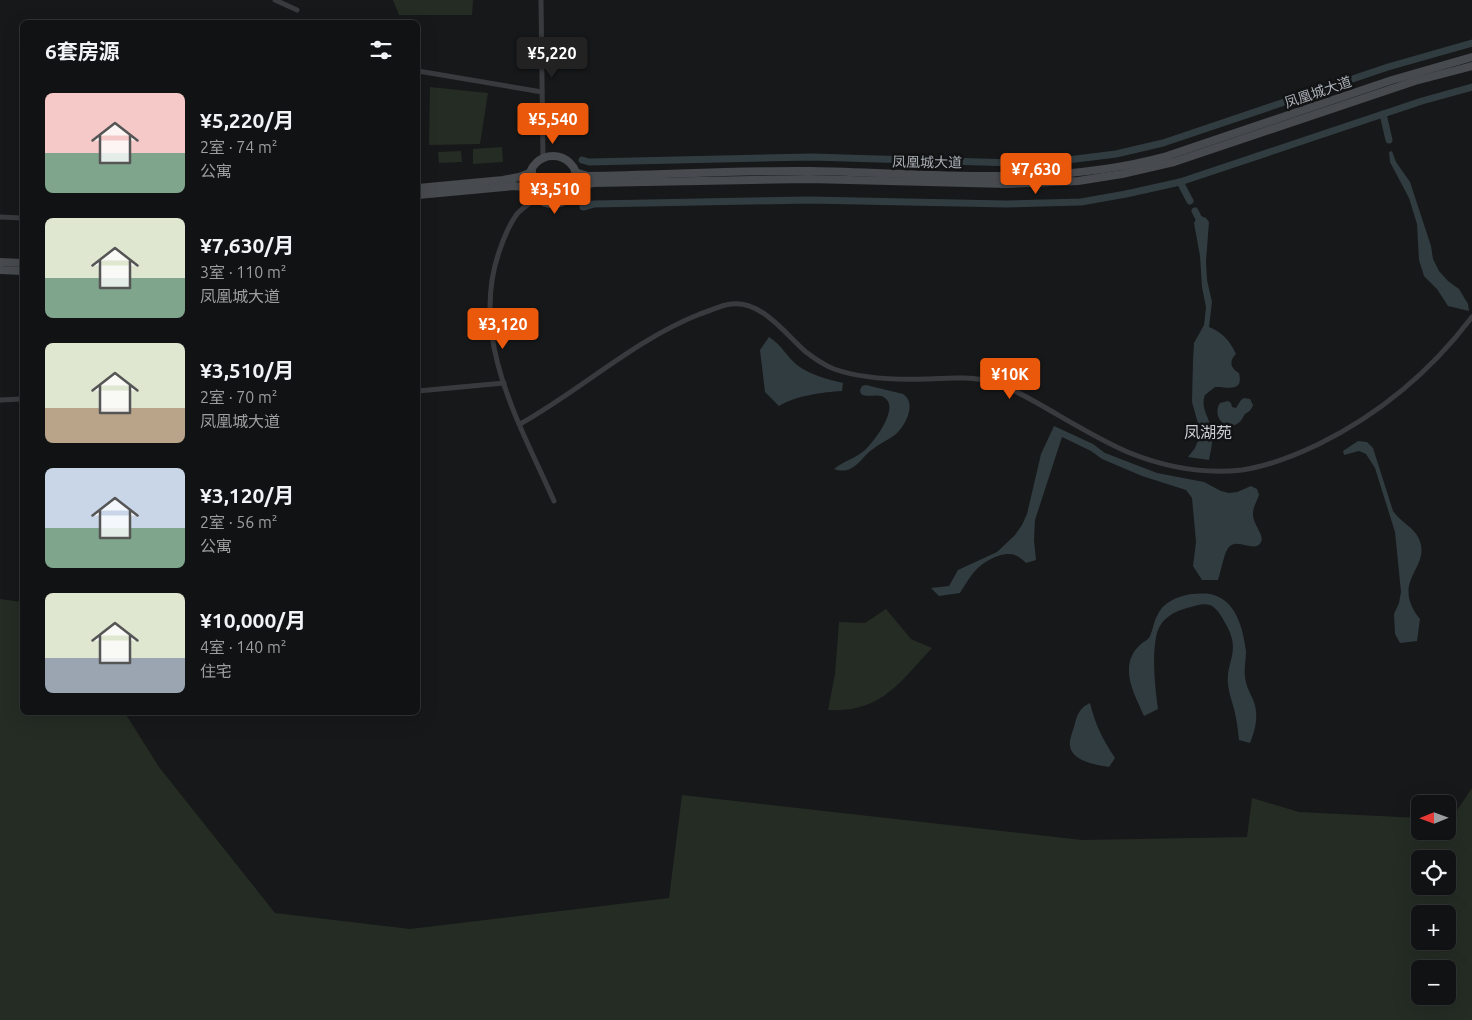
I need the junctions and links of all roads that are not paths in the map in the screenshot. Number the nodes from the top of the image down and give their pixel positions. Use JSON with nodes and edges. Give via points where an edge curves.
{"nodes":[{"id":1,"x":275,"y":0,"type":"edge"},
{"id":2,"x":541,"y":0,"type":"edge"},
{"id":3,"x":298,"y":10,"type":"dead end"},
{"id":4,"x":1472,"y":58,"type":"edge"},
{"id":5,"x":1472,"y":66,"type":"edge"},
{"id":6,"x":420,"y":71,"type":"edge"},
{"id":7,"x":542,"y":92,"type":"junction"},
{"id":8,"x":543,"y":158,"type":"junction"},
{"id":9,"x":532,"y":172,"type":"junction"},
{"id":10,"x":576,"y":172,"type":"junction"},
{"id":11,"x":576,"y":187,"type":"junction"},
{"id":12,"x":420,"y":188,"type":"edge"},
{"id":13,"x":532,"y":190,"type":"junction"},
{"id":14,"x":420,"y":195,"type":"edge"},
{"id":15,"x":537,"y":197,"type":"junction"},
{"id":16,"x":0,"y":217,"type":"edge"},
{"id":17,"x":20,"y":218,"type":"edge"},
{"id":18,"x":0,"y":262,"type":"edge"},
{"id":19,"x":20,"y":263,"type":"edge"},
{"id":20,"x":0,"y":270,"type":"edge"},
{"id":21,"x":20,"y":271,"type":"edge"},
{"id":22,"x":1472,"y":317,"type":"edge"},
{"id":23,"x":504,"y":383,"type":"junction"},
{"id":24,"x":420,"y":391,"type":"edge"},
{"id":25,"x":20,"y":399,"type":"edge"},
{"id":26,"x":0,"y":400,"type":"edge"},
{"id":27,"x":520,"y":424,"type":"junction"},
{"id":28,"x":554,"y":501,"type":"dead end"}],
"edges":[{"from":1,"to":3,"type":"street"},
{"from":2,"to":7,"type":"street"},
{"from":4,"to":10,"type":"main road","name":"凤凰城大道","via":[[1392,80],[1167,156],[1086,172],[1050,176],[811,171],[588,176]]},
{"from":5,"to":11,"type":"main road","name":"凤凰城大道","via":[[1416,81],[1174,162],[1078,181],[1007,184],[765,179],[593,183]]},
{"from":6,"to":7,"type":"street"},
{"from":7,"to":8,"type":"street"},
{"from":8,"to":9,"type":"main road"},
{"from":8,"to":10,"type":"main road","via":[[558,156],[572,165]]},
{"from":9,"to":12,"type":"main road","via":[[503,180]]},
{"from":9,"to":13,"type":"main road"},
{"from":10,"to":11,"type":"main road"},
{"from":11,"to":15,"type":"main road","via":[[567,200],[560,203],[544,202]]},
{"from":13,"to":14,"type":"main road","via":[[509,187]]},
{"from":13,"to":15,"type":"main road"},
{"from":15,"to":23,"type":"street","via":[[517,214],[502,243],[493,273],[489,305],[491,337]]},
{"from":16,"to":17,"type":"street"},
{"from":18,"to":19,"type":"main road"},
{"from":20,"to":21,"type":"main road"},
{"from":22,"to":27,"type":"street","via":[[1424,372],[1369,415],[1295,455],[1241,470],[1199,470],[1141,457],[994,383],[964,378],[883,378],[841,371],[809,354],[764,314],[741,304],[726,305],[669,328]]},
{"from":23,"to":24,"type":"street"},
{"from":23,"to":27,"type":"street"},
{"from":25,"to":26,"type":"street"},
{"from":27,"to":28,"type":"street"}]}
